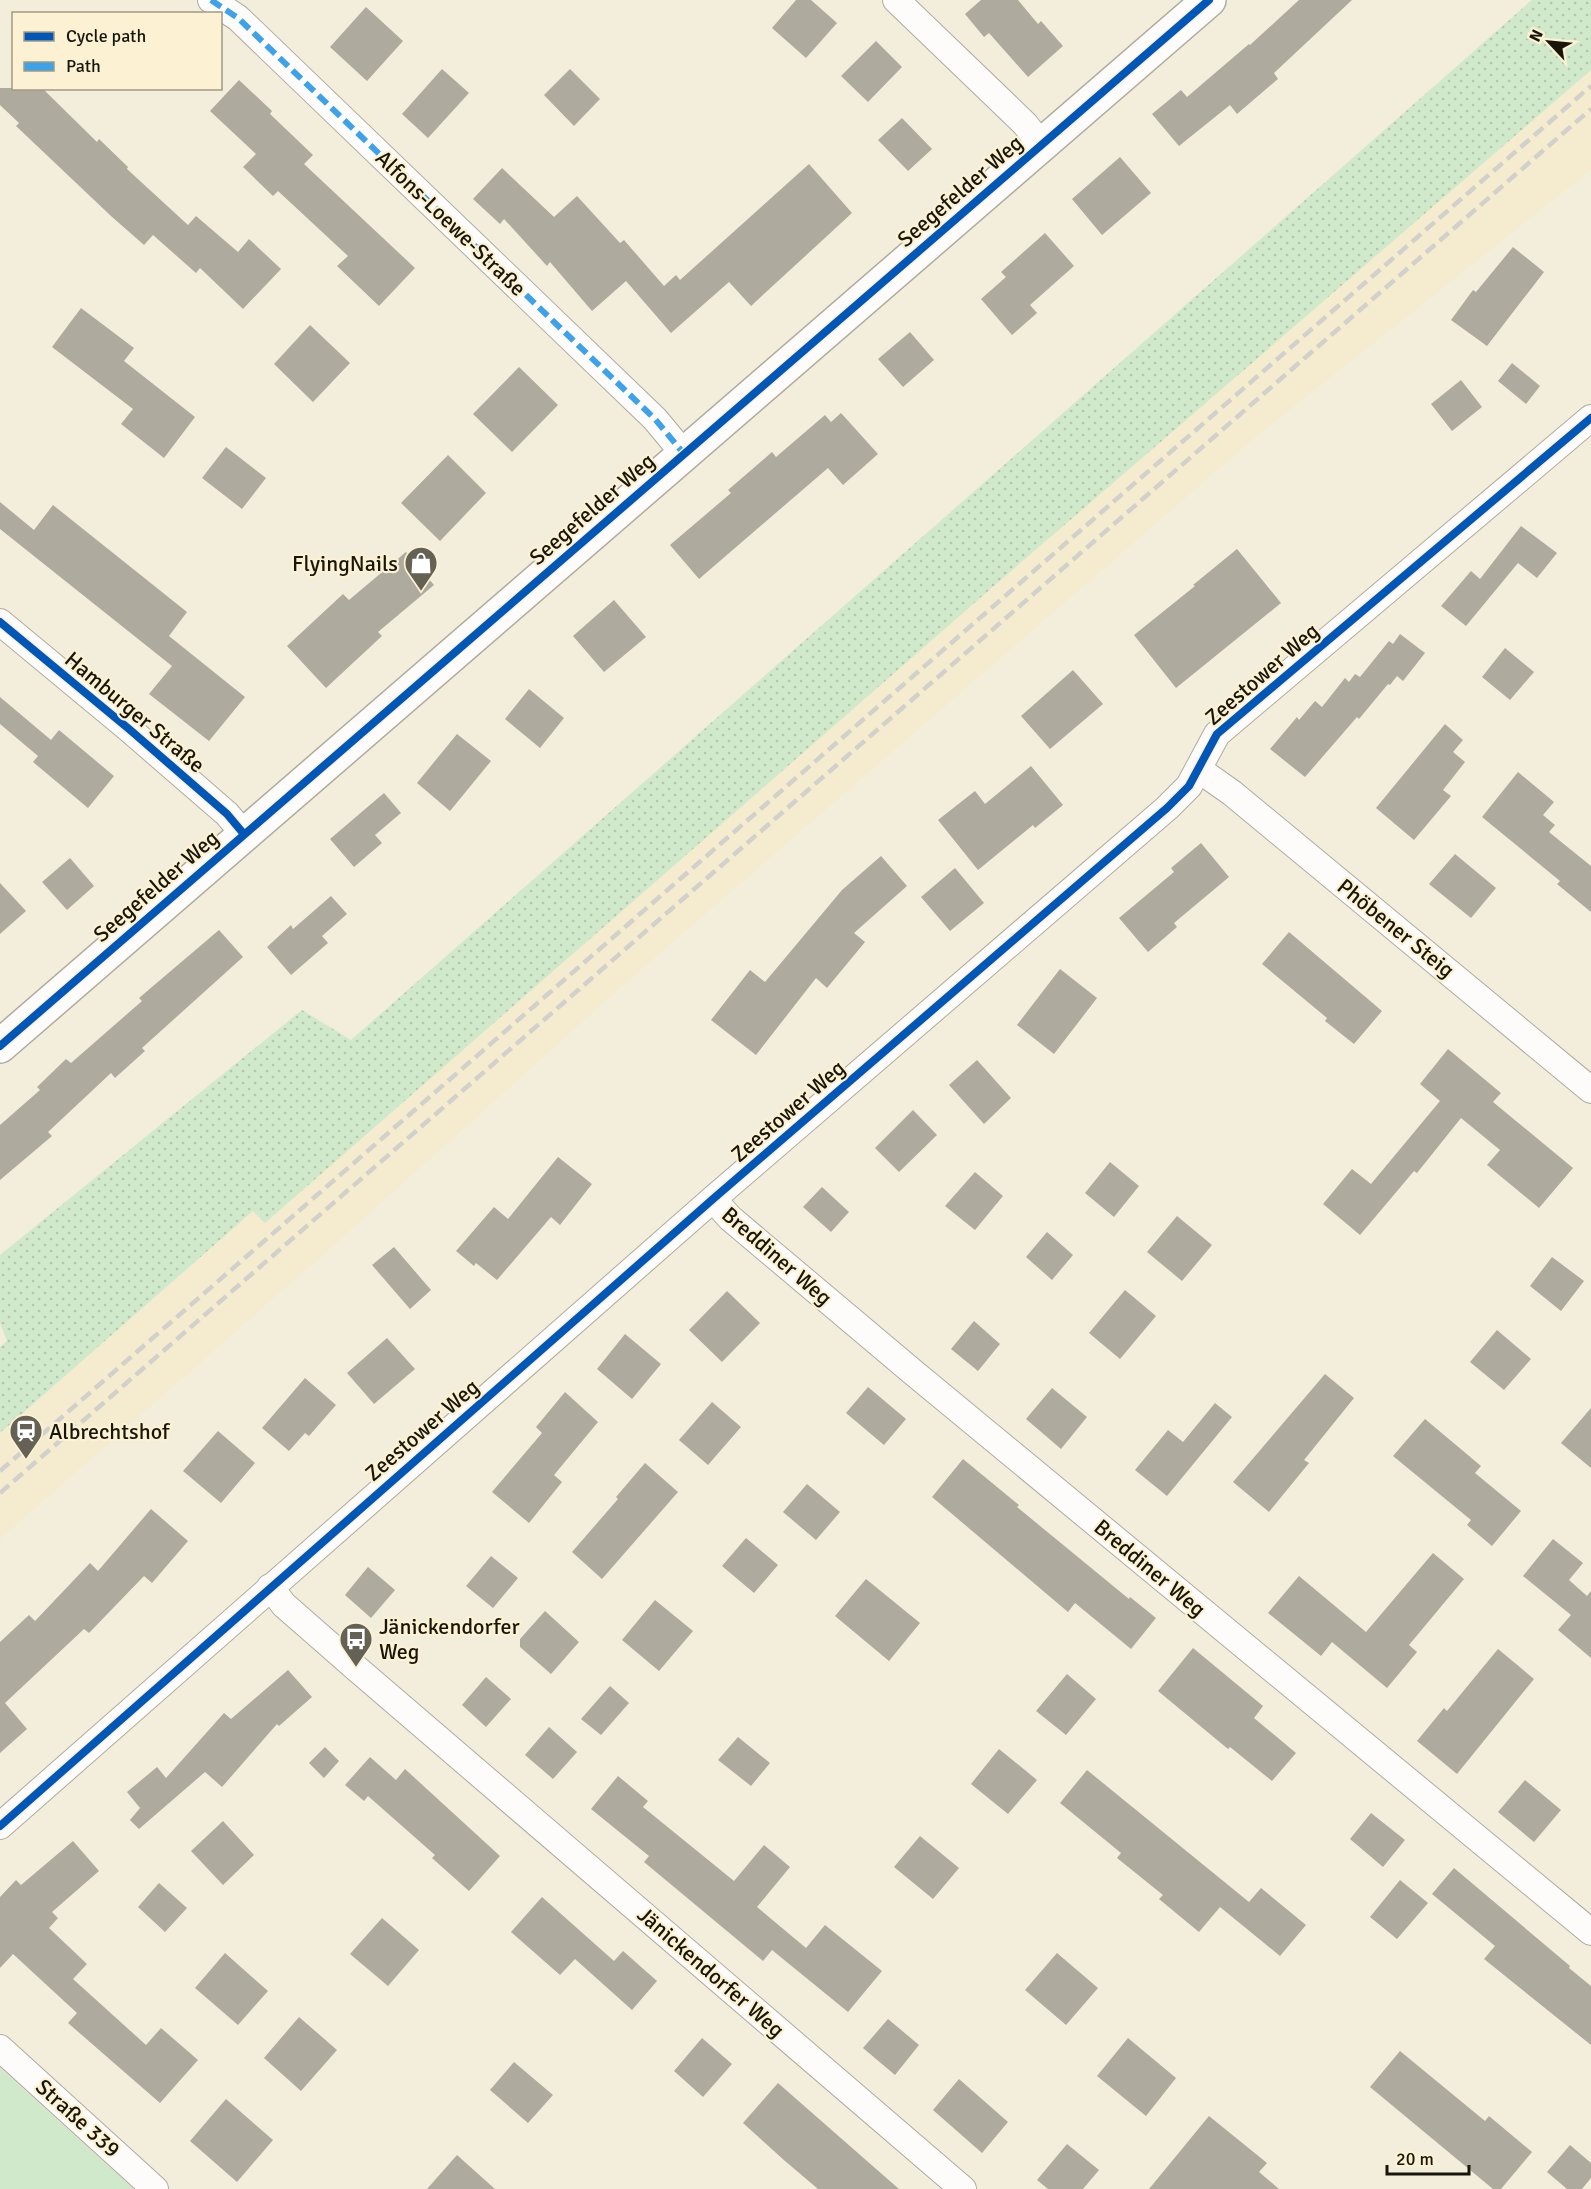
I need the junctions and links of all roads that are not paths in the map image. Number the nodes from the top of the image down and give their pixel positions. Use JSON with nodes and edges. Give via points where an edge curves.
{"nodes":[{"id":1,"x":211,"y":0,"type":"edge"},
{"id":2,"x":896,"y":0,"type":"edge"},
{"id":3,"x":1209,"y":0,"type":"edge"},
{"id":4,"x":1042,"y":146,"type":"junction"},
{"id":5,"x":1591,"y":418,"type":"edge"},
{"id":6,"x":684,"y":454,"type":"junction"},
{"id":7,"x":0,"y":622,"type":"edge"},
{"id":8,"x":1198,"y":769,"type":"junction"},
{"id":9,"x":243,"y":833,"type":"junction"},
{"id":10,"x":0,"y":1046,"type":"edge"},
{"id":11,"x":1591,"y":1090,"type":"edge"},
{"id":12,"x":713,"y":1199,"type":"junction"},
{"id":13,"x":270,"y":1587,"type":"junction"},
{"id":14,"x":0,"y":1826,"type":"edge"},
{"id":15,"x":1591,"y":1932,"type":"edge"},
{"id":16,"x":0,"y":2048,"type":"edge"},
{"id":17,"x":155,"y":2189,"type":"edge"},
{"id":18,"x":963,"y":2189,"type":"edge"}],
"edges":[{"from":1,"to":6,"type":"street","name":"Alfons-Loewe-Straße","via":[[247,26],[655,419]]},
{"from":2,"to":4,"type":"street","via":[[1025,124]]},
{"from":3,"to":4,"type":"street","name":"Seegefelder Weg"},
{"from":4,"to":6,"type":"street","name":"Seegefelder Weg"},
{"from":5,"to":8,"type":"street","name":"Zeestower Weg","via":[[1217,734]]},
{"from":6,"to":9,"type":"street","name":"Seegefelder Weg"},
{"from":7,"to":9,"type":"street","name":"Hamburger Straße","via":[[228,814]]},
{"from":8,"to":11,"type":"street","name":"Phöbener Steig"},
{"from":8,"to":12,"type":"street","name":"Zeestower Weg","via":[[1189,786],[1167,808]]},
{"from":9,"to":10,"type":"street","name":"Seegefelder Weg"},
{"from":12,"to":13,"type":"street","name":"Zeestower Weg"},
{"from":12,"to":15,"type":"street","name":"Breddiner Weg","via":[[730,1218],[914,1373]]},
{"from":13,"to":14,"type":"street","name":"Zeestower Weg"},
{"from":13,"to":18,"type":"street","name":"Jänickendorfer Weg","via":[[284,1605],[347,1660]]},
{"from":16,"to":17,"type":"street","name":"Straße 339"}]}
